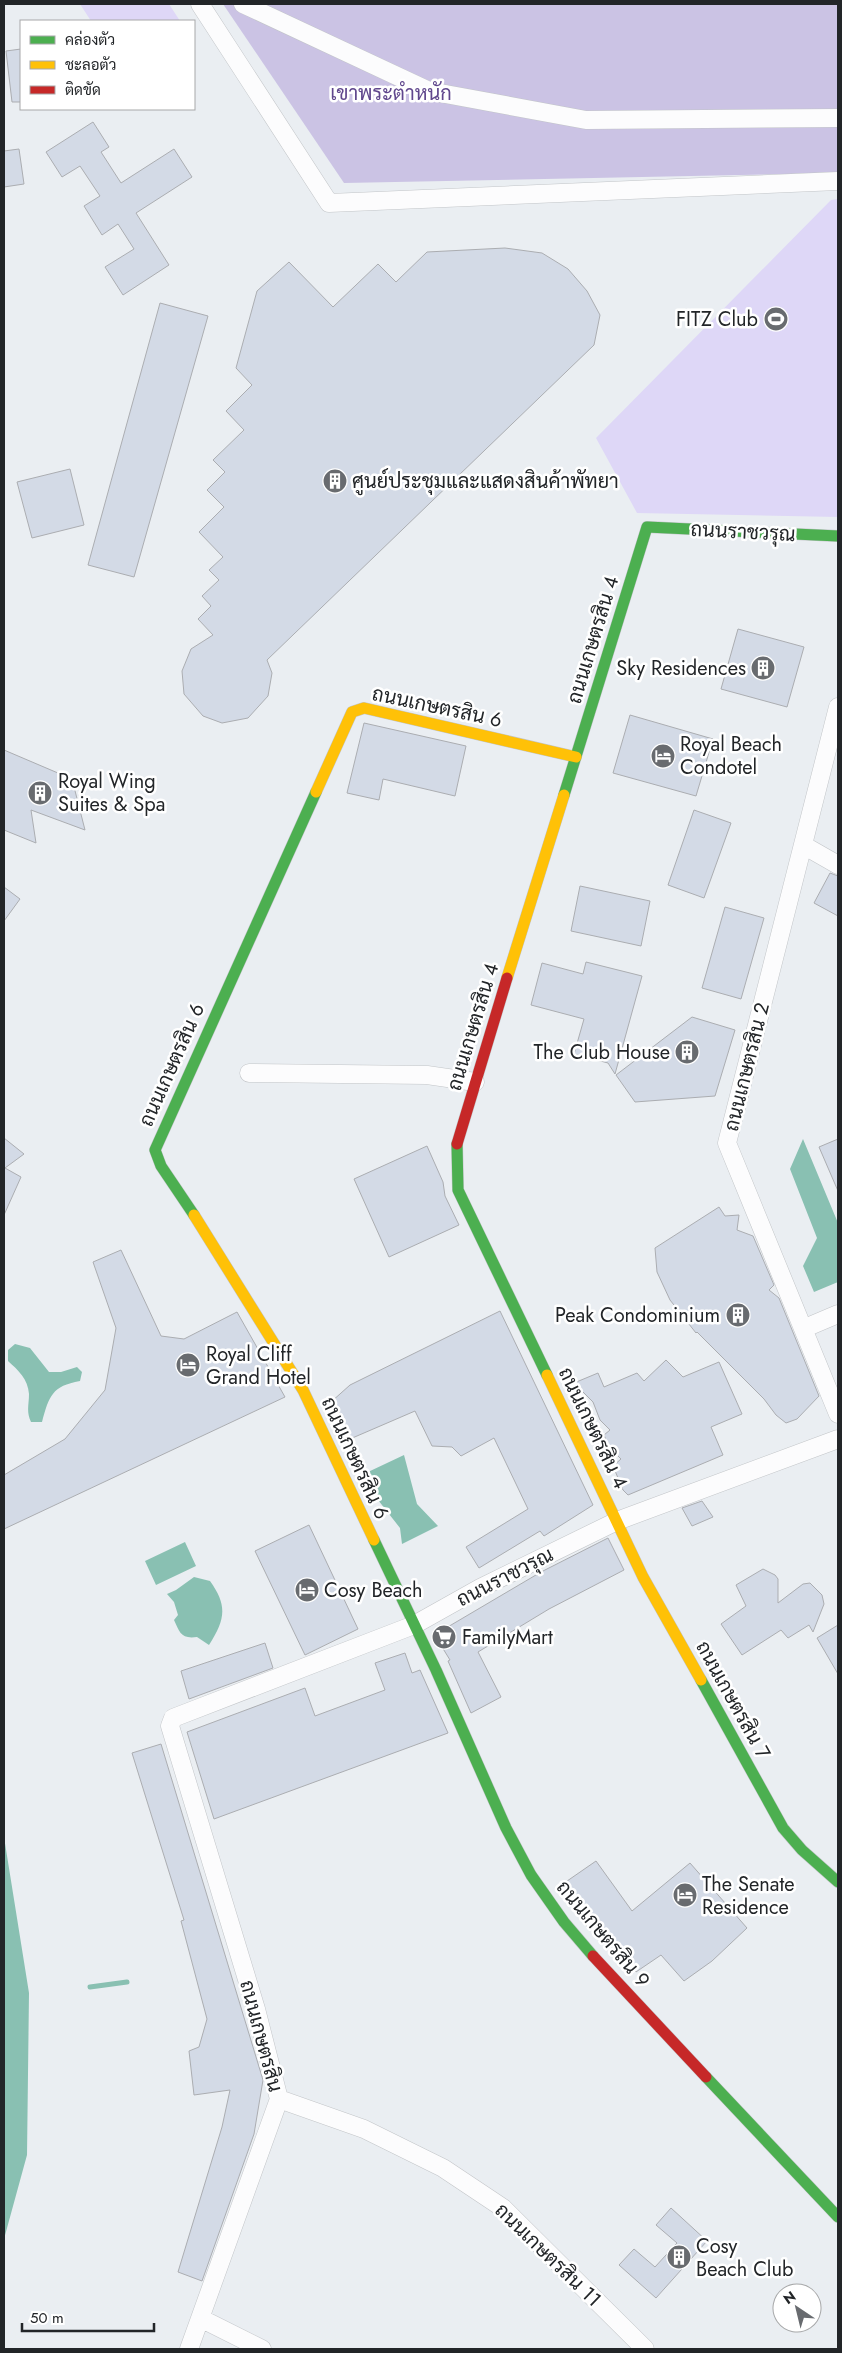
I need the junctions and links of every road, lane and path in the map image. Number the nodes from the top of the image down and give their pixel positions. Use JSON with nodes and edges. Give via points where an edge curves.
{"nodes":[{"id":1,"x":200,"y":4,"type":"edge"},
{"id":2,"x":243,"y":4,"type":"edge"},
{"id":3,"x":838,"y":118,"type":"edge"},
{"id":4,"x":838,"y":181,"type":"edge"},
{"id":5,"x":647,"y":527,"type":"joint"},
{"id":6,"x":838,"y":536,"type":"edge"},
{"id":7,"x":838,"y":707,"type":"edge"},
{"id":8,"x":576,"y":757,"type":"junction"},
{"id":9,"x":803,"y":844,"type":"junction"},
{"id":10,"x":838,"y":865,"type":"edge"},
{"id":11,"x":249,"y":1073,"type":"dead end"},
{"id":12,"x":475,"y":1082,"type":"junction"},
{"id":13,"x":838,"y":1314,"type":"edge"},
{"id":14,"x":805,"y":1328,"type":"junction"},
{"id":15,"x":838,"y":1414,"type":"edge"},
{"id":16,"x":838,"y":1438,"type":"edge"},
{"id":17,"x":617,"y":1521,"type":"junction"},
{"id":18,"x":414,"y":1625,"type":"junction"},
{"id":19,"x":173,"y":1718,"type":"joint"},
{"id":20,"x":838,"y":1882,"type":"edge"},
{"id":21,"x":279,"y":2099,"type":"junction"},
{"id":22,"x":838,"y":2217,"type":"edge"},
{"id":23,"x":202,"y":2319,"type":"junction"},
{"id":24,"x":189,"y":2349,"type":"edge"},
{"id":25,"x":262,"y":2349,"type":"edge"},
{"id":26,"x":645,"y":2349,"type":"edge"}],
"edges":[{"from":1,"to":4,"type":"street","via":[[329,203]]},
{"from":2,"to":3,"type":"street","via":[[430,91],[586,120]]},
{"from":5,"to":6,"type":"street","name":"ถนนราชวรุณ"},
{"from":5,"to":8,"type":"street","name":"ถนนเกษตรสิน 4"},
{"from":7,"to":9,"type":"street","name":"ถนนเกษตรสิน 2"},
{"from":8,"to":12,"type":"street","name":"ถนนเกษตรสิน 4"},
{"from":8,"to":18,"type":"street","name":"ถนนเกษตรสิน 6","via":[[375,710],[364,708],[352,712],[155,1150],[161,1166],[303,1390]]},
{"from":9,"to":10,"type":"street"},
{"from":9,"to":14,"type":"street","name":"ถนนเกษตรสิน 2","via":[[727,1143]]},
{"from":11,"to":12,"type":"street","via":[[427,1075]]},
{"from":12,"to":17,"type":"street","name":"ถนนเกษตรสิน 4","via":[[457,1145],[458,1190]]},
{"from":13,"to":14,"type":"street"},
{"from":14,"to":15,"type":"street","name":"ถนนเกษตรสิน 2"},
{"from":16,"to":17,"type":"street","name":"ถนนราชวรุณ"},
{"from":17,"to":18,"type":"street","name":"ถนนราชวรุณ","via":[[480,1588]]},
{"from":17,"to":20,"type":"street","name":"ถนนเกษตรสิน 7","via":[[644,1577],[783,1828],[808,1858]]},
{"from":18,"to":19,"type":"street","name":"ถนนราชวรุณ"},
{"from":18,"to":22,"type":"street","name":"ถนนเกษตรสิน 9","via":[[506,1828],[531,1875],[564,1922]]},
{"from":19,"to":21,"type":"street","name":"ถนนเกษตรสิน","via":[[170,1726],[256,2009]]},
{"from":21,"to":23,"type":"street","name":"ถนนเกษตรสิน"},
{"from":21,"to":26,"type":"street","name":"ถนนเกษตรสิน 11","via":[[364,2129],[443,2168],[503,2208]]},
{"from":23,"to":24,"type":"street","name":"ถนนเกษตรสิน"},
{"from":23,"to":25,"type":"street"}]}
